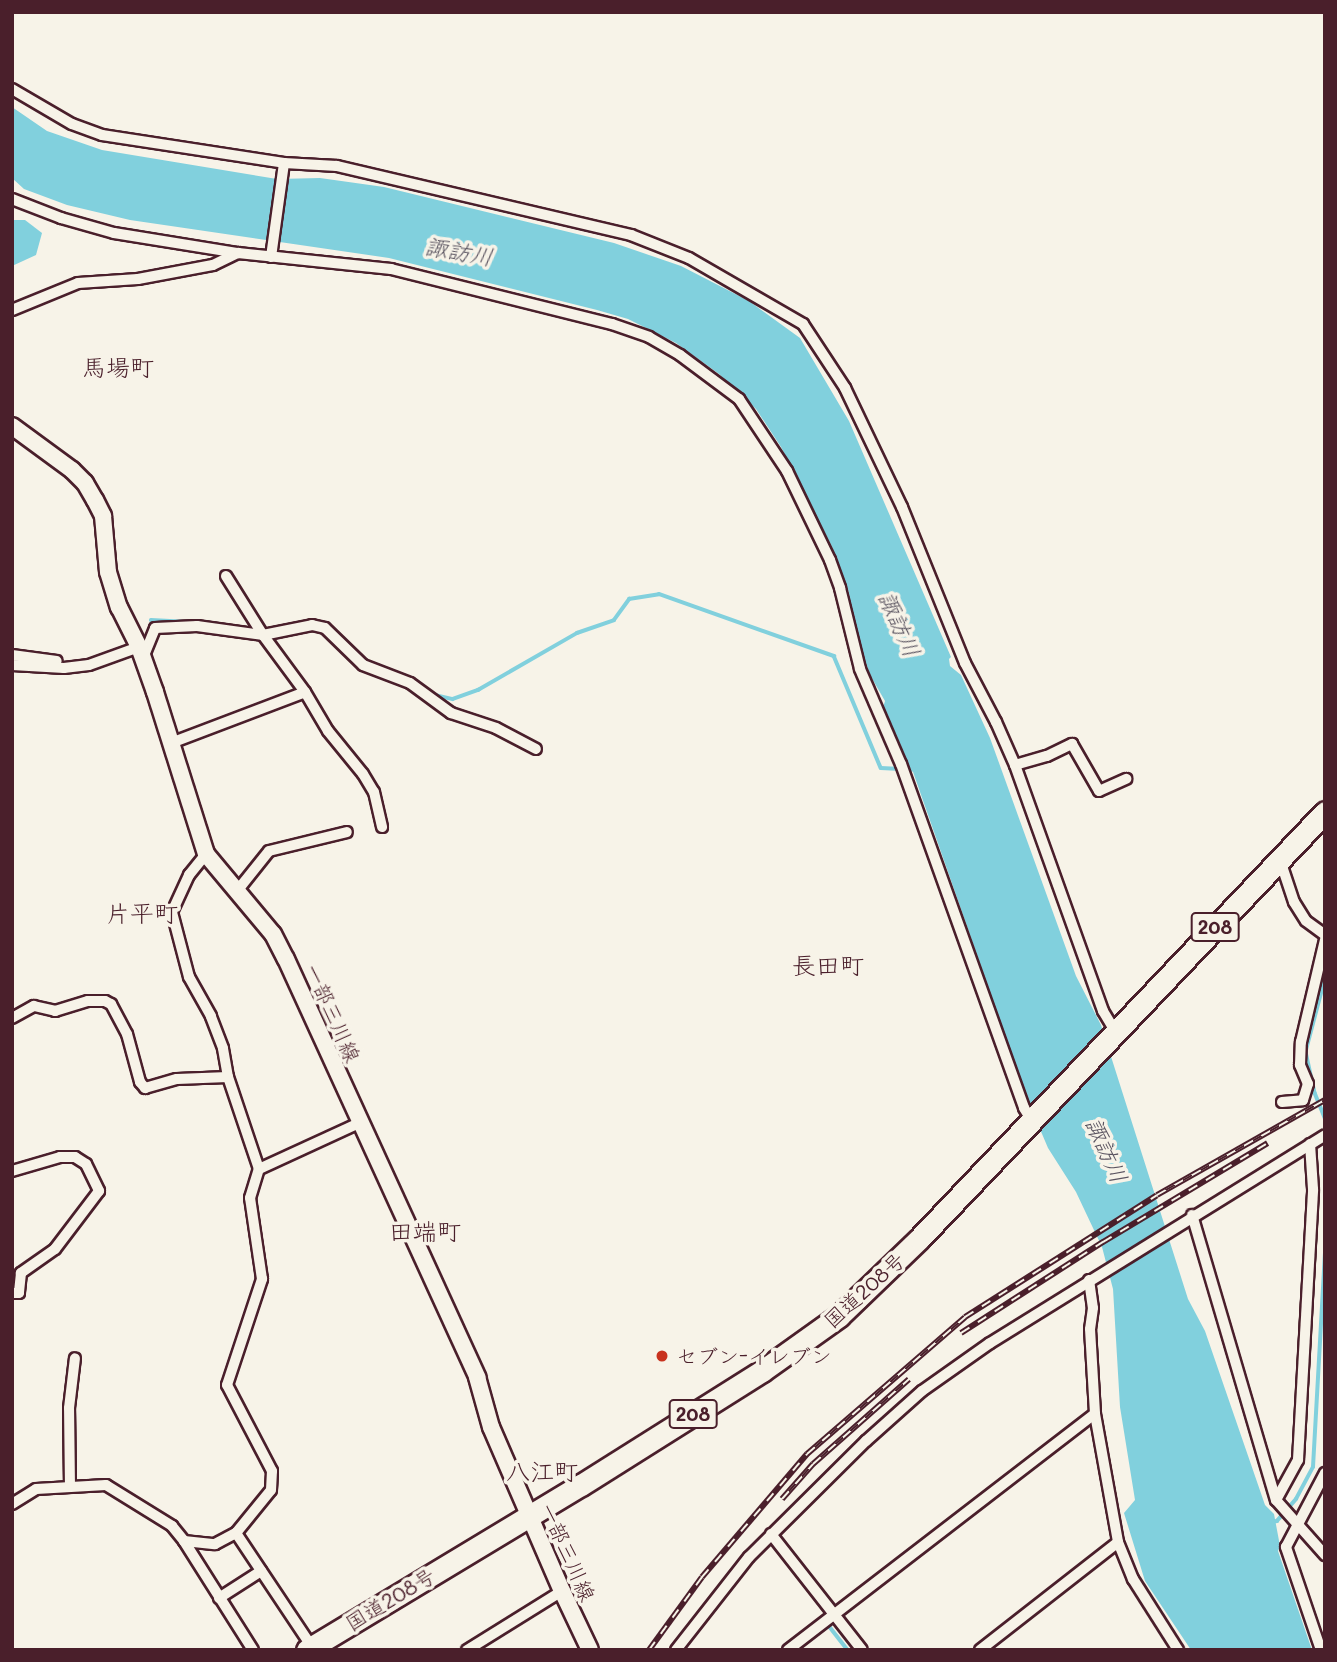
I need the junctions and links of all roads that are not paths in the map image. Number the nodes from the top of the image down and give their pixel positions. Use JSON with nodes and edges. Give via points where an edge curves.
{"nodes":[{"id":1,"x":12,"y":89,"type":"edge"},
{"id":2,"x":284,"y":163,"type":"junction"},
{"id":3,"x":12,"y":199,"type":"edge"},
{"id":4,"x":238,"y":253,"type":"junction"},
{"id":5,"x":271,"y":257,"type":"junction"},
{"id":6,"x":12,"y":310,"type":"edge"},
{"id":7,"x":12,"y":426,"type":"edge"},
{"id":8,"x":226,"y":576,"type":"dead end"},
{"id":9,"x":264,"y":635,"type":"junction"},
{"id":10,"x":141,"y":652,"type":"junction"},
{"id":11,"x":12,"y":655,"type":"edge"},
{"id":12,"x":12,"y":665,"type":"edge"},
{"id":13,"x":75,"y":666,"type":"junction"},
{"id":14,"x":305,"y":692,"type":"junction"},
{"id":15,"x":171,"y":743,"type":"junction"},
{"id":16,"x":536,"y":749,"type":"dead end"},
{"id":17,"x":1014,"y":765,"type":"junction"},
{"id":18,"x":1126,"y":779,"type":"dead end"},
{"id":19,"x":1325,"y":812,"type":"edge"},
{"id":20,"x":382,"y":827,"type":"dead end"},
{"id":21,"x":346,"y":832,"type":"dead end"},
{"id":22,"x":206,"y":854,"type":"junction"},
{"id":23,"x":1280,"y":860,"type":"junction"},
{"id":24,"x":237,"y":891,"type":"junction"},
{"id":25,"x":1325,"y":935,"type":"edge"},
{"id":26,"x":1325,"y":940,"type":"edge"},
{"id":27,"x":12,"y":1018,"type":"edge"},
{"id":28,"x":1110,"y":1036,"type":"junction"},
{"id":29,"x":228,"y":1077,"type":"junction"},
{"id":30,"x":1282,"y":1102,"type":"dead end"},
{"id":31,"x":1034,"y":1116,"type":"junction"},
{"id":32,"x":359,"y":1124,"type":"junction"},
{"id":33,"x":1325,"y":1135,"type":"edge"},
{"id":34,"x":1310,"y":1144,"type":"junction"},
{"id":35,"x":259,"y":1170,"type":"junction"},
{"id":36,"x":12,"y":1171,"type":"edge"},
{"id":37,"x":1192,"y":1215,"type":"junction"},
{"id":38,"x":1089,"y":1280,"type":"junction"},
{"id":39,"x":12,"y":1293,"type":"edge"},
{"id":40,"x":75,"y":1358,"type":"dead end"},
{"id":41,"x":1095,"y":1413,"type":"junction"},
{"id":42,"x":1325,"y":1473,"type":"edge"},
{"id":43,"x":70,"y":1487,"type":"junction"},
{"id":44,"x":1276,"y":1500,"type":"junction"},
{"id":45,"x":12,"y":1504,"type":"edge"},
{"id":46,"x":528,"y":1514,"type":"junction"},
{"id":47,"x":1298,"y":1525,"type":"junction"},
{"id":48,"x":236,"y":1533,"type":"junction"},
{"id":49,"x":771,"y":1534,"type":"junction"},
{"id":50,"x":184,"y":1541,"type":"junction"},
{"id":51,"x":1118,"y":1542,"type":"junction"},
{"id":52,"x":1325,"y":1555,"type":"edge"},
{"id":53,"x":261,"y":1571,"type":"junction"},
{"id":54,"x":562,"y":1591,"type":"junction"},
{"id":55,"x":219,"y":1598,"type":"junction"},
{"id":56,"x":834,"y":1614,"type":"junction"},
{"id":57,"x":309,"y":1648,"type":"edge"},
{"id":58,"x":1174,"y":1648,"type":"edge"},
{"id":59,"x":253,"y":1650,"type":"edge"},
{"id":60,"x":467,"y":1650,"type":"edge"},
{"id":61,"x":590,"y":1650,"type":"edge"},
{"id":62,"x":676,"y":1650,"type":"edge"},
{"id":63,"x":788,"y":1650,"type":"edge"},
{"id":64,"x":862,"y":1650,"type":"edge"},
{"id":65,"x":980,"y":1650,"type":"edge"},
{"id":66,"x":1321,"y":1650,"type":"edge"}],
"edges":[{"from":1,"to":2,"type":"street","via":[[72,124],[102,135]]},
{"from":2,"to":5,"type":"street"},
{"from":2,"to":17,"type":"street","via":[[337,166],[631,235],[689,258],[803,324],[845,388],[902,507],[965,663]]},
{"from":3,"to":4,"type":"street","via":[[114,233]]},
{"from":4,"to":5,"type":"street"},
{"from":4,"to":6,"type":"street","via":[[213,265],[138,279],[78,283]]},
{"from":5,"to":31,"type":"street","via":[[391,269],[612,324],[649,337],[680,355],[739,399],[787,471],[830,560],[860,669],[901,764],[1024,1108]]},
{"from":7,"to":10,"type":"main road","name":"一部三川線","via":[[72,470],[95,500],[103,516],[108,572]]},
{"from":8,"to":9,"type":"street"},
{"from":9,"to":10,"type":"street","via":[[197,626],[155,628]]},
{"from":9,"to":14,"type":"street"},
{"from":9,"to":16,"type":"street","via":[[312,625],[325,628],[363,665],[410,683],[452,712]]},
{"from":10,"to":13,"type":"street"},
{"from":10,"to":15,"type":"main road","name":"一部三川線"},
{"from":11,"to":13,"type":"street","via":[[67,661]]},
{"from":12,"to":13,"type":"street"},
{"from":14,"to":15,"type":"street"},
{"from":14,"to":20,"type":"street","via":[[374,792]]},
{"from":15,"to":22,"type":"main road","name":"一部三川線"},
{"from":17,"to":18,"type":"street","via":[[1047,757],[1072,744],[1099,791]]},
{"from":17,"to":28,"type":"street"},
{"from":19,"to":23,"type":"highway","name":"国道208号","number":"208"},
{"from":21,"to":24,"type":"street","via":[[269,851]]},
{"from":22,"to":24,"type":"main road","name":"一部三川線"},
{"from":22,"to":29,"type":"street","via":[[189,875],[172,912],[189,977],[211,1016]]},
{"from":23,"to":25,"type":"street","via":[[1294,902],[1306,920]]},
{"from":23,"to":28,"type":"highway","name":"国道208号","number":"208"},
{"from":24,"to":32,"type":"main road","name":"一部三川線","via":[[273,934]]},
{"from":26,"to":30,"type":"street","via":[[1301,1042],[1300,1065],[1308,1084],[1303,1100]]},
{"from":27,"to":29,"type":"street","via":[[34,1006],[55,1011],[105,1000],[127,1034],[145,1088],[177,1079]]},
{"from":28,"to":31,"type":"highway","name":"国道208号","number":"208"},
{"from":29,"to":35,"type":"street"},
{"from":31,"to":46,"type":"highway","name":"国道208号","number":"208","via":[[919,1239],[839,1316],[762,1371]]},
{"from":32,"to":35,"type":"street"},
{"from":32,"to":46,"type":"main road","name":"一部三川線","via":[[477,1377],[491,1427]]},
{"from":33,"to":34,"type":"street"},
{"from":34,"to":37,"type":"street"},
{"from":34,"to":44,"type":"street","via":[[1314,1189],[1298,1460]]},
{"from":35,"to":48,"type":"street","via":[[250,1198],[262,1279],[227,1385],[272,1471],[271,1490]]},
{"from":36,"to":39,"type":"street","via":[[75,1157],[86,1164],[99,1191],[55,1249],[21,1272],[19,1293]]},
{"from":37,"to":38,"type":"street"},
{"from":37,"to":44,"type":"street"},
{"from":38,"to":41,"type":"street"},
{"from":38,"to":49,"type":"street","via":[[922,1391]]},
{"from":40,"to":43,"type":"street","via":[[69,1408]]},
{"from":41,"to":51,"type":"street"},
{"from":41,"to":56,"type":"street"},
{"from":42,"to":47,"type":"street"},
{"from":43,"to":45,"type":"street","via":[[36,1489]]},
{"from":43,"to":50,"type":"street","via":[[106,1485],[172,1526]]},
{"from":44,"to":47,"type":"street"},
{"from":46,"to":54,"type":"main road","name":"一部三川線"},
{"from":46,"to":57,"type":"highway","name":"国道208号","number":"208"},
{"from":47,"to":52,"type":"street"},
{"from":47,"to":66,"type":"street","via":[[1286,1547]]},
{"from":48,"to":50,"type":"street","via":[[215,1544]]},
{"from":48,"to":53,"type":"street"},
{"from":49,"to":56,"type":"street"},
{"from":49,"to":62,"type":"street","via":[[723,1585]]},
{"from":50,"to":55,"type":"street"},
{"from":51,"to":58,"type":"street","via":[[1133,1578]]},
{"from":51,"to":65,"type":"street"},
{"from":53,"to":55,"type":"street"},
{"from":53,"to":57,"type":"street"},
{"from":54,"to":60,"type":"street"},
{"from":54,"to":61,"type":"main road","name":"一部三川線"},
{"from":55,"to":59,"type":"street"},
{"from":56,"to":63,"type":"street"},
{"from":56,"to":64,"type":"street"}]}
